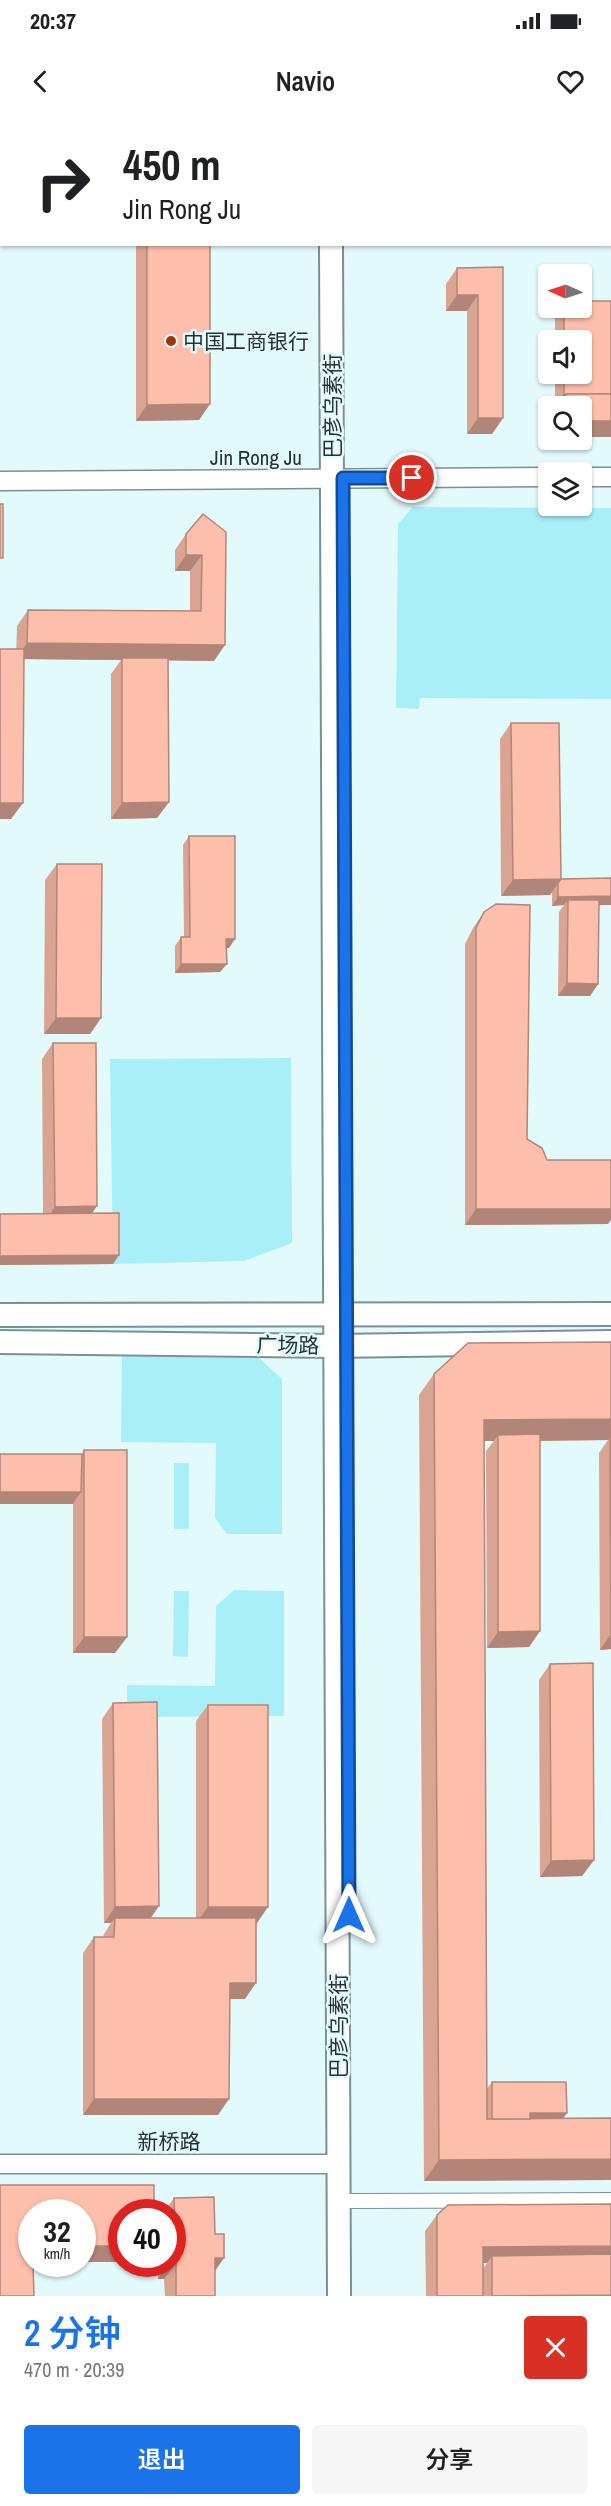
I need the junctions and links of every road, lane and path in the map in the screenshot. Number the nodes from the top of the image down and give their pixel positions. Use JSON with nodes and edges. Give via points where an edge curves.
{"nodes":[{"id":1,"x":331,"y":246,"type":"edge"},
{"id":2,"x":342,"y":246,"type":"edge"},
{"id":3,"x":538,"y":477,"type":"edge"},
{"id":4,"x":592,"y":477,"type":"edge"},
{"id":5,"x":611,"y":477,"type":"edge"},
{"id":6,"x":338,"y":479,"type":"junction"},
{"id":7,"x":0,"y":481,"type":"edge"},
{"id":8,"x":611,"y":1314,"type":"edge"},
{"id":9,"x":0,"y":1315,"type":"edge"},
{"id":10,"x":341,"y":1315,"type":"junction"},
{"id":11,"x":0,"y":1342,"type":"edge"},
{"id":12,"x":611,"y":1342,"type":"edge"},
{"id":13,"x":341,"y":1345,"type":"junction"},
{"id":14,"x":0,"y":2164,"type":"edge"},
{"id":15,"x":338,"y":2164,"type":"junction"},
{"id":16,"x":350,"y":2200,"type":"junction"},
{"id":17,"x":611,"y":2200,"type":"edge"},
{"id":18,"x":339,"y":2296,"type":"edge"},
{"id":19,"x":350,"y":2296,"type":"edge"}],
"edges":[{"from":1,"to":6,"type":"street","name":"巴彦乌素街"},
{"from":2,"to":6,"type":"street","name":"巴彦乌素街"},
{"from":3,"to":6,"type":"street","name":"Jin Rong Ju"},
{"from":4,"to":5,"type":"street"},
{"from":6,"to":7,"type":"street","name":"Jin Rong Ju"},
{"from":6,"to":10,"type":"street","name":"巴彦乌素街"},
{"from":8,"to":10,"type":"street","name":"广场路"},
{"from":9,"to":10,"type":"street","name":"广场路"},
{"from":10,"to":13,"type":"street","name":"巴彦乌素街"},
{"from":11,"to":13,"type":"street","name":"广场路"},
{"from":12,"to":13,"type":"street","name":"广场路"},
{"from":13,"to":15,"type":"street","name":"巴彦乌素街"},
{"from":13,"to":16,"type":"street","name":"巴彦乌素街"},
{"from":14,"to":15,"type":"street","name":"新桥路"},
{"from":15,"to":18,"type":"street","name":"巴彦乌素街"},
{"from":16,"to":17,"type":"street"},
{"from":16,"to":19,"type":"street","name":"巴彦乌素街"}]}
